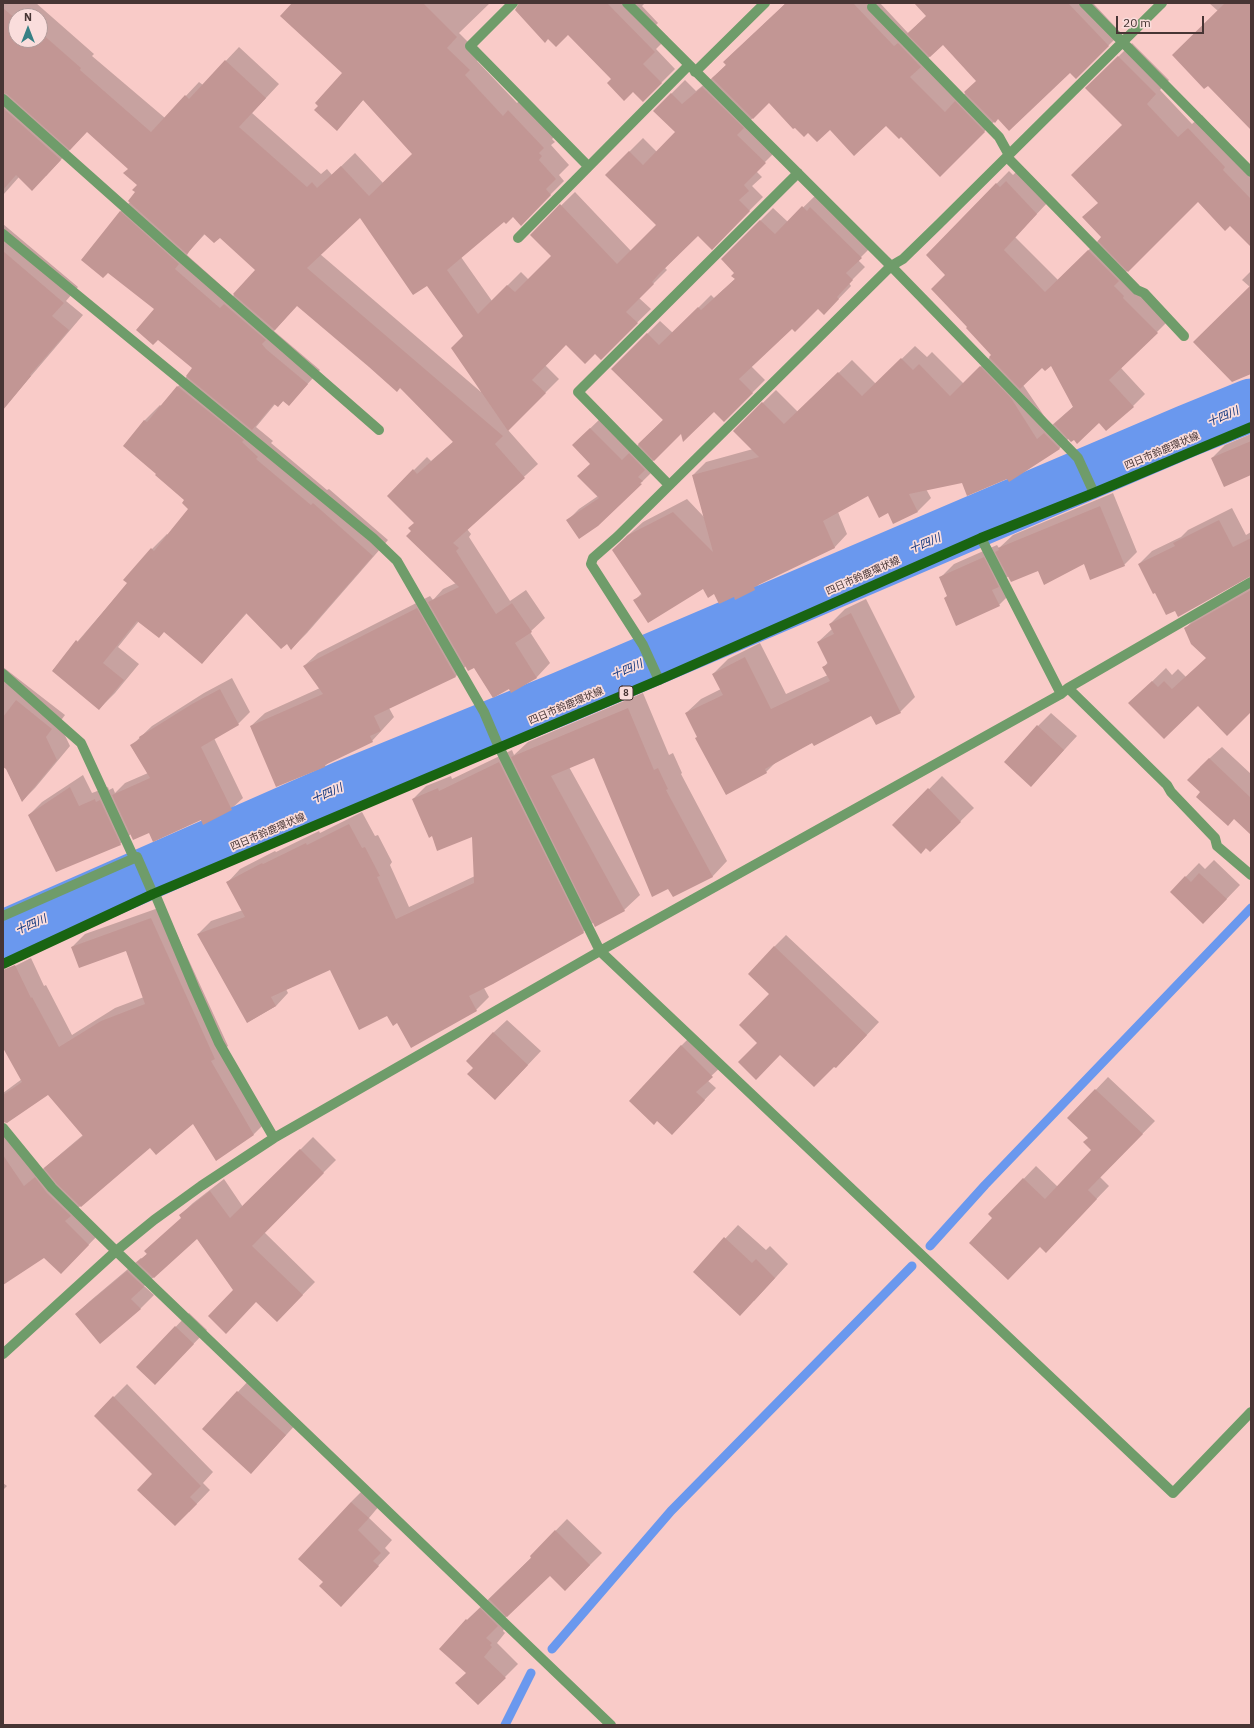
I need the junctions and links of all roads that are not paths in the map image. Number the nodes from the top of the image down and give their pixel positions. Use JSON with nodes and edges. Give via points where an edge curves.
{"nodes":[{"id":1,"x":513,"y":3,"type":"edge"},
{"id":2,"x":627,"y":3,"type":"edge"},
{"id":3,"x":765,"y":3,"type":"edge"},
{"id":4,"x":1084,"y":3,"type":"edge"},
{"id":5,"x":1162,"y":3,"type":"edge"},
{"id":6,"x":872,"y":7,"type":"dead end"},
{"id":7,"x":1122,"y":42,"type":"junction"},
{"id":8,"x":692,"y":68,"type":"junction"},
{"id":9,"x":3,"y":99,"type":"edge"},
{"id":10,"x":1008,"y":156,"type":"junction"},
{"id":11,"x":588,"y":166,"type":"junction"},
{"id":12,"x":1251,"y":172,"type":"edge"},
{"id":13,"x":798,"y":173,"type":"junction"},
{"id":14,"x":3,"y":234,"type":"edge"},
{"id":15,"x":518,"y":238,"type":"dead end"},
{"id":16,"x":891,"y":266,"type":"junction"},
{"id":17,"x":1184,"y":336,"type":"dead end"},
{"id":18,"x":1251,"y":427,"type":"edge"},
{"id":19,"x":379,"y":430,"type":"dead end"},
{"id":20,"x":669,"y":485,"type":"junction"},
{"id":21,"x":1093,"y":490,"type":"junction"},
{"id":22,"x":981,"y":538,"type":"junction"},
{"id":23,"x":1251,"y":582,"type":"edge"},
{"id":24,"x":3,"y":674,"type":"edge"},
{"id":25,"x":657,"y":677,"type":"junction"},
{"id":26,"x":1064,"y":691,"type":"junction"},
{"id":27,"x":498,"y":746,"type":"junction"},
{"id":28,"x":136,"y":859,"type":"junction"},
{"id":29,"x":1251,"y":875,"type":"edge"},
{"id":30,"x":153,"y":892,"type":"junction"},
{"id":31,"x":3,"y":916,"type":"edge"},
{"id":32,"x":600,"y":951,"type":"junction"},
{"id":33,"x":3,"y":964,"type":"edge"},
{"id":34,"x":3,"y":1128,"type":"edge"},
{"id":35,"x":274,"y":1138,"type":"junction"},
{"id":36,"x":116,"y":1251,"type":"junction"},
{"id":37,"x":3,"y":1354,"type":"edge"},
{"id":38,"x":1251,"y":1412,"type":"edge"},
{"id":39,"x":611,"y":1725,"type":"edge"}],
"edges":[{"from":1,"to":11,"type":"street","via":[[470,46]]},
{"from":2,"to":8,"type":"street"},
{"from":3,"to":8,"type":"street"},
{"from":4,"to":7,"type":"street"},
{"from":5,"to":7,"type":"street"},
{"from":6,"to":10,"type":"street","via":[[999,137]]},
{"from":7,"to":10,"type":"street"},
{"from":7,"to":12,"type":"street"},
{"from":8,"to":11,"type":"street"},
{"from":8,"to":13,"type":"street"},
{"from":9,"to":19,"type":"street"},
{"from":10,"to":16,"type":"street","via":[[903,259]]},
{"from":10,"to":17,"type":"street"},
{"from":11,"to":15,"type":"street"},
{"from":13,"to":16,"type":"street"},
{"from":13,"to":20,"type":"street","via":[[578,392]]},
{"from":14,"to":27,"type":"street","via":[[373,538],[397,561],[485,714]]},
{"from":16,"to":20,"type":"street"},
{"from":16,"to":21,"type":"street","via":[[1078,458]]},
{"from":18,"to":21,"type":"main road","name":"四日市鈴鹿環状線","number":"8"},
{"from":20,"to":25,"type":"street","via":[[593,558],[591,564],[643,645]]},
{"from":21,"to":22,"type":"main road","name":"四日市鈴鹿環状線","number":"8"},
{"from":22,"to":25,"type":"main road","name":"四日市鈴鹿環状線","number":"8"},
{"from":22,"to":26,"type":"street"},
{"from":23,"to":26,"type":"street"},
{"from":24,"to":28,"type":"street","via":[[81,743]]},
{"from":25,"to":27,"type":"main road","name":"四日市鈴鹿環状線","number":"8"},
{"from":26,"to":29,"type":"street","via":[[1167,785],[1215,838],[1217,846]]},
{"from":26,"to":32,"type":"street"},
{"from":27,"to":30,"type":"main road","name":"四日市鈴鹿環状線","number":"8"},
{"from":27,"to":32,"type":"street"},
{"from":28,"to":30,"type":"street"},
{"from":28,"to":31,"type":"street"},
{"from":30,"to":33,"type":"main road","name":"四日市鈴鹿環状線","number":"8"},
{"from":30,"to":35,"type":"street","via":[[219,1043]]},
{"from":32,"to":35,"type":"street"},
{"from":32,"to":38,"type":"street","via":[[1173,1493]]},
{"from":34,"to":36,"type":"street","via":[[52,1188]]},
{"from":35,"to":36,"type":"street","via":[[195,1190]]},
{"from":36,"to":37,"type":"street"},
{"from":36,"to":39,"type":"street"}]}
